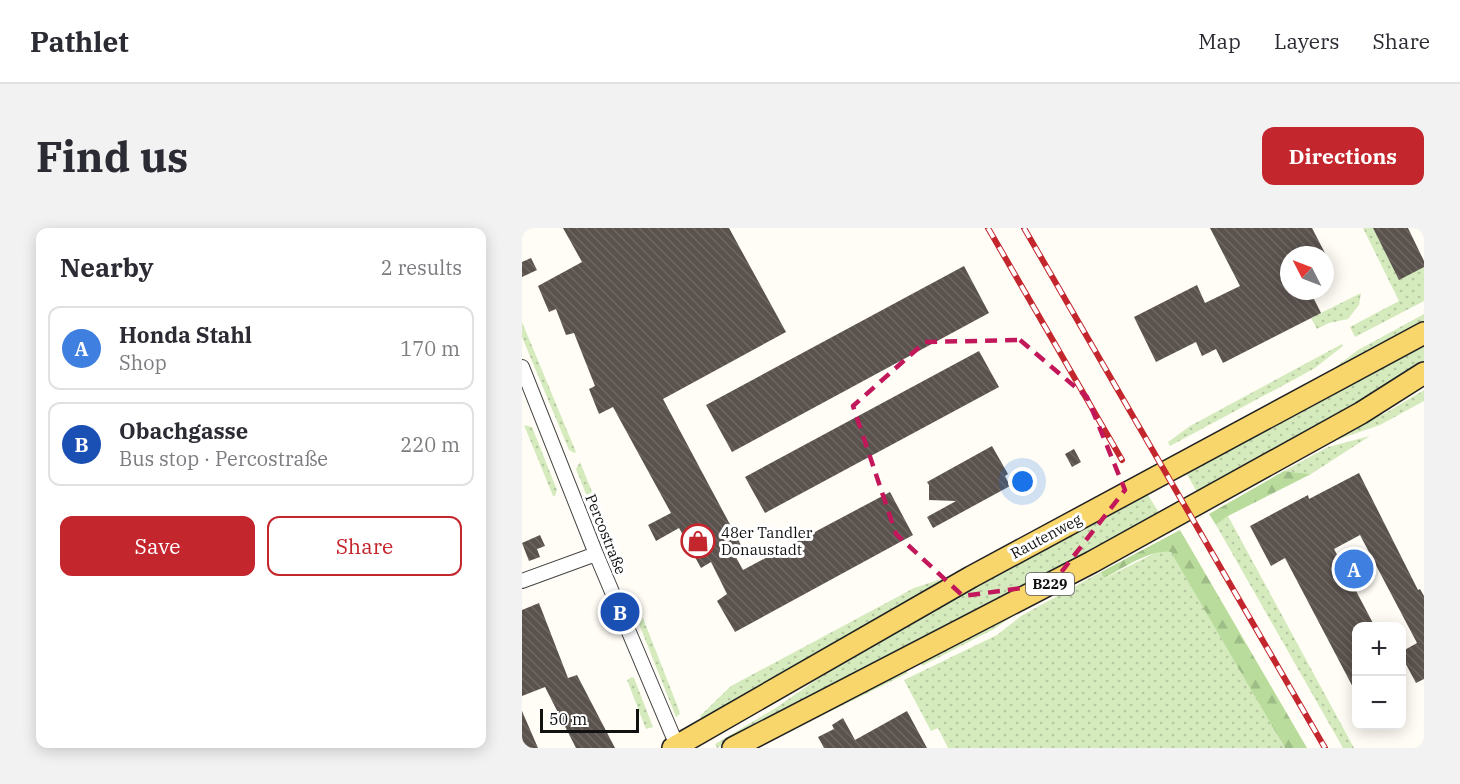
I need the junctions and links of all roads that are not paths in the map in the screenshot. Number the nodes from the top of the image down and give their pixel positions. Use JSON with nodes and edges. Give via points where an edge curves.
{"nodes":[{"id":1,"x":1424,"y":333,"type":"edge"},
{"id":2,"x":522,"y":367,"type":"edge"},
{"id":3,"x":1424,"y":374,"type":"edge"},
{"id":4,"x":596,"y":554,"type":"junction"},
{"id":5,"x":522,"y":581,"type":"edge"},
{"id":6,"x":676,"y":747,"type":"edge"},
{"id":7,"x":734,"y":748,"type":"edge"}],
"edges":[{"from":1,"to":6,"type":"main road","name":"Rautenweg","via":[[971,577]]},
{"from":2,"to":4,"type":"street","name":"Percostraße"},
{"from":3,"to":7,"type":"main road","number":"B229","via":[[1092,562]]},
{"from":4,"to":5,"type":"street"},
{"from":4,"to":6,"type":"street","name":"Percostraße"}]}
